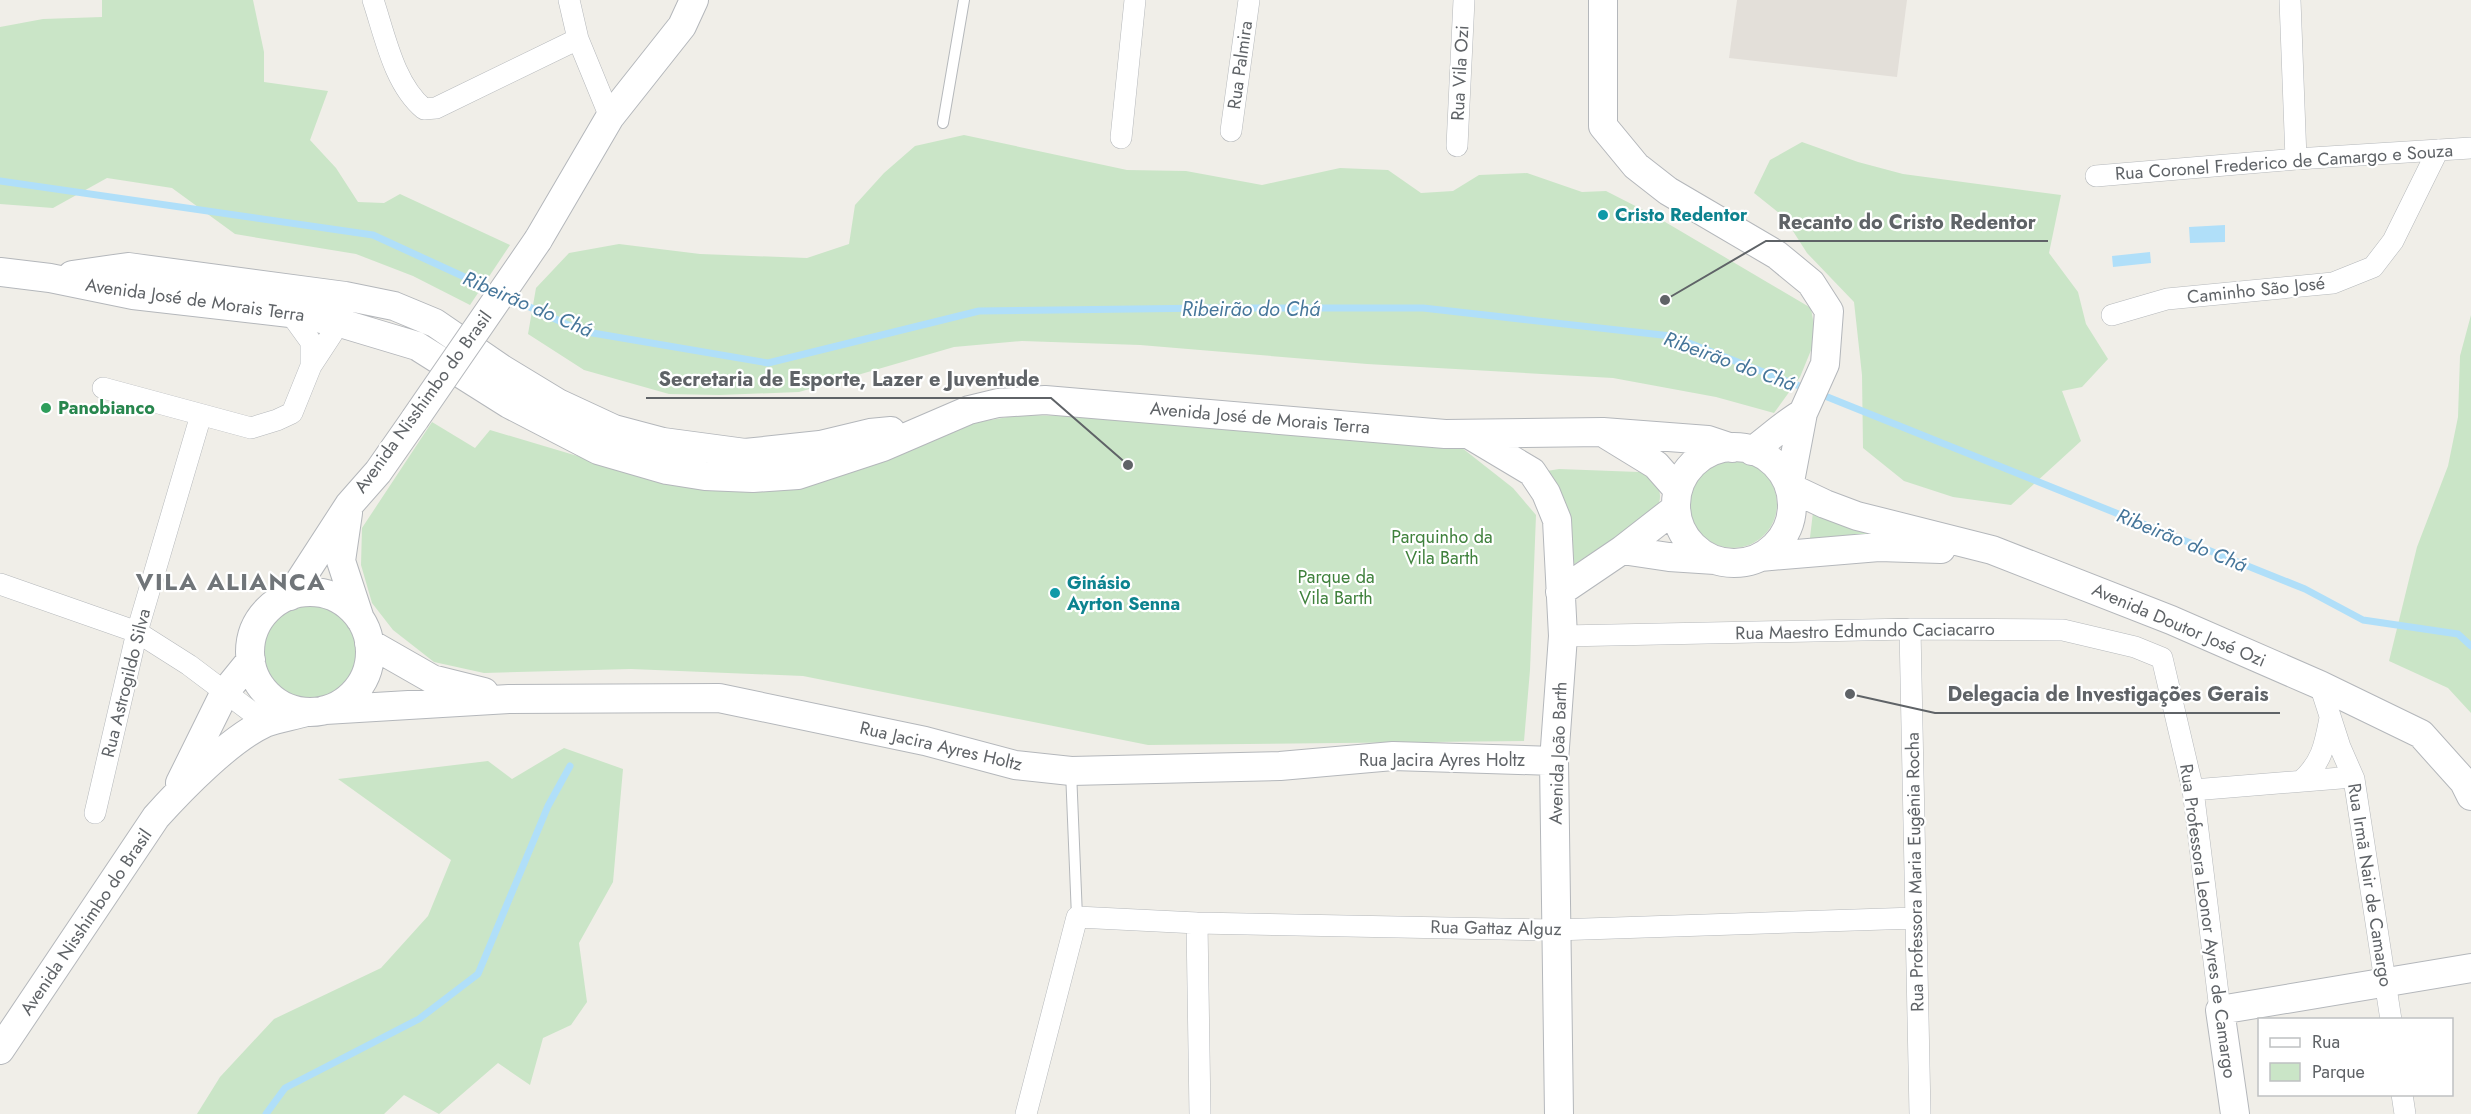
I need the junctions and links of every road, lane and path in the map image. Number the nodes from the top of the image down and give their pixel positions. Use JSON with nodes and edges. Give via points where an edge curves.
{"nodes":[{"id":1,"x":373,"y":0,"type":"edge"},
{"id":2,"x":569,"y":0,"type":"edge"},
{"id":3,"x":694,"y":0,"type":"edge"},
{"id":4,"x":964,"y":0,"type":"edge"},
{"id":5,"x":1135,"y":0,"type":"edge"},
{"id":6,"x":1249,"y":0,"type":"edge"},
{"id":7,"x":1464,"y":0,"type":"edge"},
{"id":8,"x":1603,"y":0,"type":"edge"},
{"id":9,"x":2290,"y":0,"type":"edge"},
{"id":10,"x":578,"y":39,"type":"junction"},
{"id":11,"x":610,"y":117,"type":"junction"},
{"id":12,"x":943,"y":123,"type":"dead end"},
{"id":13,"x":1231,"y":131,"type":"dead end"},
{"id":14,"x":1121,"y":138,"type":"dead end"},
{"id":15,"x":1456,"y":146,"type":"dead end"},
{"id":16,"x":2471,"y":148,"type":"edge"},
{"id":17,"x":2438,"y":150,"type":"junction"},
{"id":18,"x":2296,"y":159,"type":"junction"},
{"id":19,"x":2096,"y":176,"type":"dead end"},
{"id":20,"x":0,"y":272,"type":"edge"},
{"id":21,"x":50,"y":278,"type":"junction"},
{"id":22,"x":290,"y":313,"type":"junction"},
{"id":23,"x":2112,"y":315,"type":"dead end"},
{"id":24,"x":337,"y":322,"type":"junction"},
{"id":25,"x":310,"y":366,"type":"junction"},
{"id":26,"x":103,"y":388,"type":"dead end"},
{"id":27,"x":1803,"y":413,"type":"junction"},
{"id":28,"x":201,"y":415,"type":"junction"},
{"id":29,"x":923,"y":429,"type":"junction"},
{"id":30,"x":1603,"y":432,"type":"junction"},
{"id":31,"x":1469,"y":434,"type":"junction"},
{"id":32,"x":1742,"y":450,"type":"junction"},
{"id":33,"x":1789,"y":487,"type":"junction"},
{"id":34,"x":1677,"y":499,"type":"junction"},
{"id":35,"x":349,"y":505,"type":"junction"},
{"id":36,"x":1622,"y":549,"type":"junction"},
{"id":37,"x":1992,"y":550,"type":"junction"},
{"id":38,"x":1760,"y":557,"type":"junction"},
{"id":39,"x":1717,"y":560,"type":"junction"},
{"id":40,"x":0,"y":584,"type":"edge"},
{"id":41,"x":1560,"y":592,"type":"junction"},
{"id":42,"x":290,"y":596,"type":"junction"},
{"id":43,"x":1910,"y":630,"type":"junction"},
{"id":44,"x":365,"y":631,"type":"junction"},
{"id":45,"x":137,"y":632,"type":"junction"},
{"id":46,"x":1563,"y":636,"type":"junction"},
{"id":47,"x":2162,"y":658,"type":"joint"},
{"id":48,"x":251,"y":660,"type":"junction"},
{"id":49,"x":2320,"y":685,"type":"junction"},
{"id":50,"x":225,"y":692,"type":"junction"},
{"id":51,"x":509,"y":699,"type":"junction"},
{"id":52,"x":316,"y":711,"type":"junction"},
{"id":53,"x":2331,"y":718,"type":"junction"},
{"id":54,"x":266,"y":723,"type":"junction"},
{"id":55,"x":1554,"y":761,"type":"junction"},
{"id":56,"x":1071,"y":771,"type":"junction"},
{"id":57,"x":2353,"y":777,"type":"junction"},
{"id":58,"x":2301,"y":781,"type":"junction"},
{"id":59,"x":2193,"y":790,"type":"junction"},
{"id":60,"x":174,"y":796,"type":"junction"},
{"id":61,"x":2471,"y":796,"type":"edge"},
{"id":62,"x":95,"y":813,"type":"dead end"},
{"id":63,"x":1077,"y":917,"type":"junction"},
{"id":64,"x":1916,"y":918,"type":"junction"},
{"id":65,"x":1197,"y":923,"type":"junction"},
{"id":66,"x":1555,"y":930,"type":"junction"},
{"id":67,"x":2471,"y":968,"type":"edge"},
{"id":68,"x":2386,"y":981,"type":"junction"},
{"id":69,"x":2220,"y":1010,"type":"junction"},
{"id":70,"x":2391,"y":1018,"type":"edge"},
{"id":71,"x":0,"y":1050,"type":"edge"},
{"id":72,"x":2402,"y":1096,"type":"edge"},
{"id":73,"x":1026,"y":1114,"type":"edge"},
{"id":74,"x":1200,"y":1114,"type":"edge"},
{"id":75,"x":1559,"y":1114,"type":"edge"},
{"id":76,"x":1920,"y":1114,"type":"edge"},
{"id":77,"x":2235,"y":1114,"type":"edge"},
{"id":78,"x":2405,"y":1114,"type":"edge"}],
"edges":[{"from":1,"to":10,"type":"street","via":[[396,67],[416,103],[424,109],[436,108]]},
{"from":2,"to":10,"type":"street"},
{"from":3,"to":11,"type":"main road","name":"Avenida Nisshimbo do Brasil","via":[[682,26]]},
{"from":4,"to":12,"type":"lane"},
{"from":5,"to":14,"type":"street"},
{"from":6,"to":13,"type":"street","name":"Rua Palmira"},
{"from":7,"to":15,"type":"street","name":"Rua Vila Ozi"},
{"from":8,"to":27,"type":"main road","via":[[1603,126],[1636,166],[1668,191],[1777,255],[1812,282],[1829,311],[1824,364]]},
{"from":9,"to":18,"type":"street"},
{"from":10,"to":11,"type":"street"},
{"from":11,"to":35,"type":"main road","name":"Avenida Nisshimbo do Brasil","bridge":true,"via":[[538,240],[378,472]]},
{"from":16,"to":17,"type":"street","name":"Rua Coronel Frederico de Camargo e Souza"},
{"from":17,"to":18,"type":"street","name":"Rua Coronel Frederico de Camargo e Souza"},
{"from":17,"to":23,"type":"street","name":"Caminho São José","via":[[2393,241],[2373,267],[2334,283],[2167,299]]},
{"from":18,"to":19,"type":"street","name":"Rua Coronel Frederico de Camargo e Souza"},
{"from":20,"to":21,"type":"main road"},
{"from":21,"to":22,"type":"main road","name":"Avenida José de Morais Terra","via":[[133,295]]},
{"from":21,"to":29,"type":"main road","name":"Avenida José de Morais Terra","via":[[128,267],[394,306],[435,323],[558,403],[614,429],[663,442],[745,453],[820,445],[870,433]]},
{"from":22,"to":24,"type":"main road","name":"Avenida José de Morais Terra"},
{"from":22,"to":25,"type":"street","via":[[311,342]]},
{"from":24,"to":25,"type":"street"},
{"from":24,"to":29,"type":"main road","name":"Avenida José de Morais Terra","via":[[417,346],[508,404],[598,450],[667,470],[753,478],[798,475],[883,447]]},
{"from":25,"to":28,"type":"street","via":[[292,414],[251,428]]},
{"from":26,"to":28,"type":"street"},
{"from":27,"to":32,"type":"main road","via":[[1778,432]]},
{"from":27,"to":33,"type":"main road"},
{"from":28,"to":45,"type":"street","name":"Rua Astrogildo Silva"},
{"from":29,"to":31,"type":"main road","name":"Avenida José de Morais Terra","via":[[983,406],[1045,400]]},
{"from":30,"to":31,"type":"main road","name":"Avenida José de Morais Terra"},
{"from":30,"to":32,"type":"main road","name":"Avenida José de Morais Terra","via":[[1708,440]]},
{"from":30,"to":34,"type":"main road","via":[[1656,465]]},
{"from":31,"to":41,"type":"main road","name":"Avenida João Barth","via":[[1532,471],[1546,493],[1557,520]]},
{"from":32,"to":33,"type":"main road","via":[[1764,456],[1779,469]]},
{"from":32,"to":34,"type":"main road","via":[[1706,454],[1690,466],[1680,481]]},
{"from":33,"to":37,"type":"main road","name":"Avenida Doutor José Ozi","via":[[1857,516]]},
{"from":33,"to":38,"type":"main road","via":[[1792,507],[1788,526],[1778,543]]},
{"from":34,"to":36,"type":"main road"},
{"from":34,"to":39,"type":"main road","via":[[1677,517],[1683,534],[1695,549]]},
{"from":35,"to":42,"type":"main road","name":"Avenida Nisshimbo do Brasil"},
{"from":35,"to":44,"type":"main road","name":"Avenida Nisshimbo do Brasil","via":[[341,561]]},
{"from":36,"to":39,"type":"main road"},
{"from":36,"to":41,"type":"main road"},
{"from":37,"to":38,"type":"main road","name":"Avenida Doutor José Ozi","via":[[1879,547]]},
{"from":37,"to":49,"type":"main road","name":"Avenida Doutor José Ozi","via":[[2171,620]]},
{"from":38,"to":39,"type":"main road","via":[[1746,562]]},
{"from":40,"to":45,"type":"street"},
{"from":41,"to":46,"type":"main road","name":"Avenida João Barth"},
{"from":42,"to":44,"type":"main road","via":[[310,592],[330,596],[347,605]]},
{"from":42,"to":48,"type":"main road","via":[[272,606],[259,621],[251,640]]},
{"from":43,"to":46,"type":"street","name":"Rua Maestro Edmundo Caciacarro"},
{"from":43,"to":47,"type":"street","name":"Rua Maestro Edmundo Caciacarro","via":[[2063,630],[2135,647]]},
{"from":43,"to":64,"type":"street","name":"Rua Professora Maria Eugênia Rocha"},
{"from":44,"to":51,"type":"main road","via":[[432,679]]},
{"from":44,"to":52,"type":"main road","via":[[370,655],[367,674],[343,703]]},
{"from":45,"to":50,"type":"street"},
{"from":45,"to":62,"type":"street","name":"Rua Astrogildo Silva"},
{"from":46,"to":55,"type":"main road","name":"Avenida João Barth"},
{"from":47,"to":59,"type":"street","name":"Rua Professora Leonor Ayres de Camargo"},
{"from":48,"to":50,"type":"main road","name":"Avenida Nisshimbo do Brasil"},
{"from":48,"to":52,"type":"main road","via":[[257,680],[269,696],[286,707]]},
{"from":49,"to":53,"type":"street","name":"Rua Irmã Nair de Camargo"},
{"from":49,"to":61,"type":"main road","name":"Avenida Doutor José Ozi","via":[[2421,734]]},
{"from":50,"to":54,"type":"street"},
{"from":50,"to":60,"type":"main road","name":"Avenida Nisshimbo do Brasil"},
{"from":51,"to":52,"type":"main road"},
{"from":51,"to":56,"type":"main road","name":"Rua Jacira Ayres Holtz","via":[[719,698],[925,741],[1015,765]]},
{"from":52,"to":54,"type":"main road","name":"Avenida Nisshimbo do Brasil"},
{"from":53,"to":57,"type":"street","name":"Rua Irmã Nair de Camargo"},
{"from":53,"to":58,"type":"street","via":[[2315,769]]},
{"from":54,"to":60,"type":"main road","name":"Avenida Nisshimbo do Brasil","via":[[226,748]]},
{"from":55,"to":56,"type":"main road","name":"Rua Jacira Ayres Holtz","via":[[1393,756],[1280,766]]},
{"from":55,"to":66,"type":"main road","name":"Avenida João Barth"},
{"from":56,"to":63,"type":"lane"},
{"from":57,"to":58,"type":"street"},
{"from":57,"to":68,"type":"street","name":"Rua Irmã Nair de Camargo"},
{"from":58,"to":59,"type":"street"},
{"from":59,"to":69,"type":"street","name":"Rua Professora Leonor Ayres de Camargo"},
{"from":60,"to":71,"type":"main road","name":"Avenida Nisshimbo do Brasil"},
{"from":63,"to":65,"type":"street","name":"Rua Gattaz Alguz"},
{"from":63,"to":73,"type":"street"},
{"from":64,"to":66,"type":"street","name":"Rua Gattaz Alguz"},
{"from":64,"to":76,"type":"street","name":"Rua Professora Maria Eugênia Rocha"},
{"from":65,"to":66,"type":"street","name":"Rua Gattaz Alguz"},
{"from":65,"to":74,"type":"street"},
{"from":66,"to":75,"type":"main road","name":"Avenida João Barth"},
{"from":67,"to":68,"type":"main road"},
{"from":68,"to":69,"type":"main road"},
{"from":68,"to":70,"type":"street","name":"Rua Irmã Nair de Camargo"},
{"from":69,"to":77,"type":"main road","name":"Rua Professora Leonor Ayres de Camargo"},
{"from":72,"to":78,"type":"street"}]}
